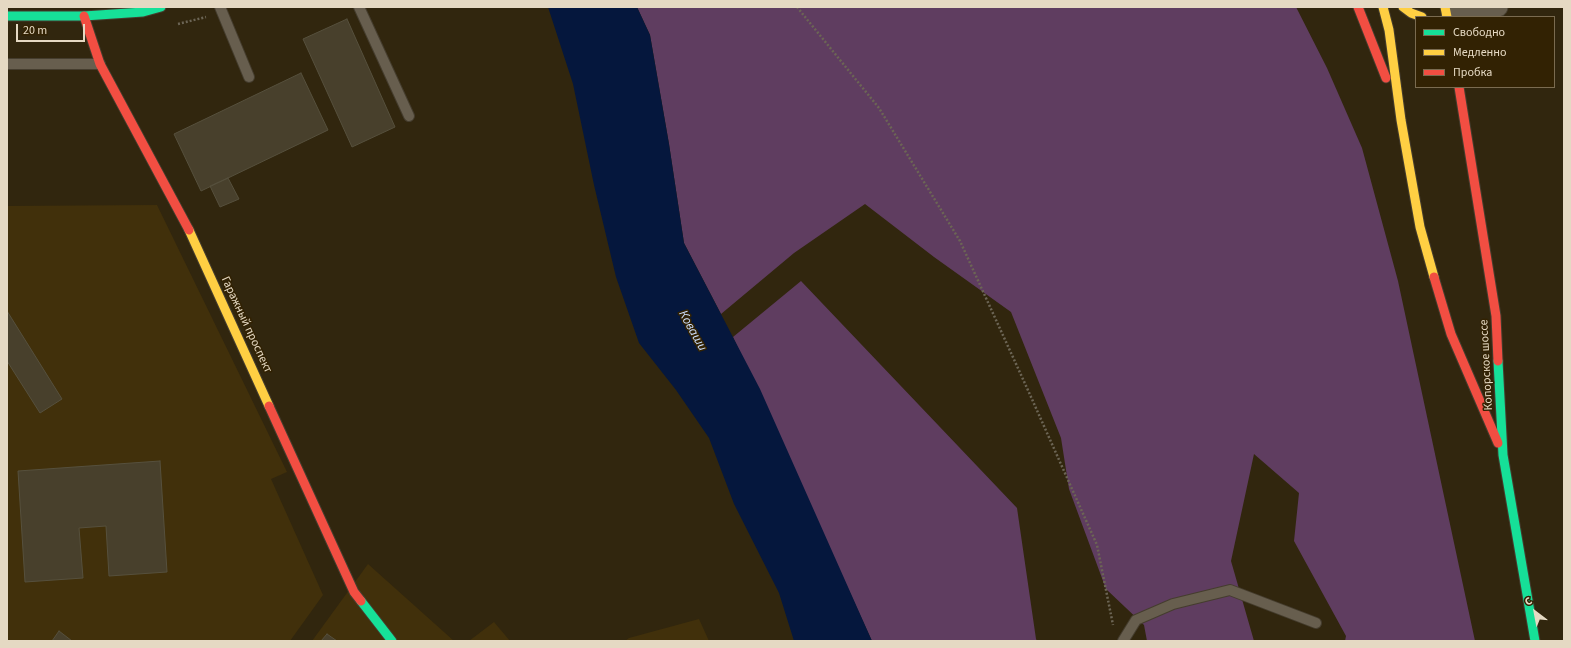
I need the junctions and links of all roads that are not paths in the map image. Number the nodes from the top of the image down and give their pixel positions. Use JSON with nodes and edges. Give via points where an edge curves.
{"nodes":[{"id":1,"x":161,"y":7,"type":"edge"},
{"id":2,"x":358,"y":7,"type":"edge"},
{"id":3,"x":1358,"y":7,"type":"edge"},
{"id":4,"x":1383,"y":7,"type":"edge"},
{"id":5,"x":1403,"y":7,"type":"edge"},
{"id":6,"x":1498,"y":7,"type":"edge"},
{"id":7,"x":221,"y":10,"type":"edge"},
{"id":8,"x":7,"y":16,"type":"edge"},
{"id":9,"x":84,"y":16,"type":"junction"},
{"id":10,"x":1419,"y":16,"type":"edge"},
{"id":11,"x":1456,"y":16,"type":"edge"},
{"id":12,"x":7,"y":64,"type":"edge"},
{"id":13,"x":100,"y":64,"type":"junction"},
{"id":14,"x":249,"y":78,"type":"dead end"},
{"id":15,"x":1459,"y":88,"type":"edge"},
{"id":16,"x":409,"y":116,"type":"dead end"},
{"id":17,"x":1401,"y":120,"type":"junction"},
{"id":18,"x":1503,"y":455,"type":"junction"},
{"id":19,"x":1316,"y":623,"type":"dead end"},
{"id":20,"x":392,"y":641,"type":"edge"},
{"id":21,"x":1123,"y":641,"type":"edge"},
{"id":22,"x":1535,"y":641,"type":"edge"}],
"edges":[{"from":1,"to":9,"type":"main road","via":[[143,12]]},
{"from":2,"to":16,"type":"lane"},
{"from":3,"to":17,"type":"main road"},
{"from":4,"to":17,"type":"main road","via":[[1389,30]]},
{"from":5,"to":10,"type":"main road"},
{"from":6,"to":11,"type":"street"},
{"from":7,"to":14,"type":"lane"},
{"from":8,"to":9,"type":"main road"},
{"from":9,"to":13,"type":"main road","name":"Гаражный проспект"},
{"from":12,"to":13,"type":"lane"},
{"from":13,"to":20,"type":"main road","name":"Гаражный проспект","via":[[186,224],[354,592]]},
{"from":15,"to":18,"type":"main road","name":"Копорское шоссе","via":[[1496,316]]},
{"from":17,"to":18,"type":"main road","via":[[1420,227],[1451,334]]},
{"from":18,"to":22,"type":"main road","name":"Копорское шоссе"},
{"from":19,"to":21,"type":"lane","via":[[1230,590],[1173,604],[1136,620]]}]}
